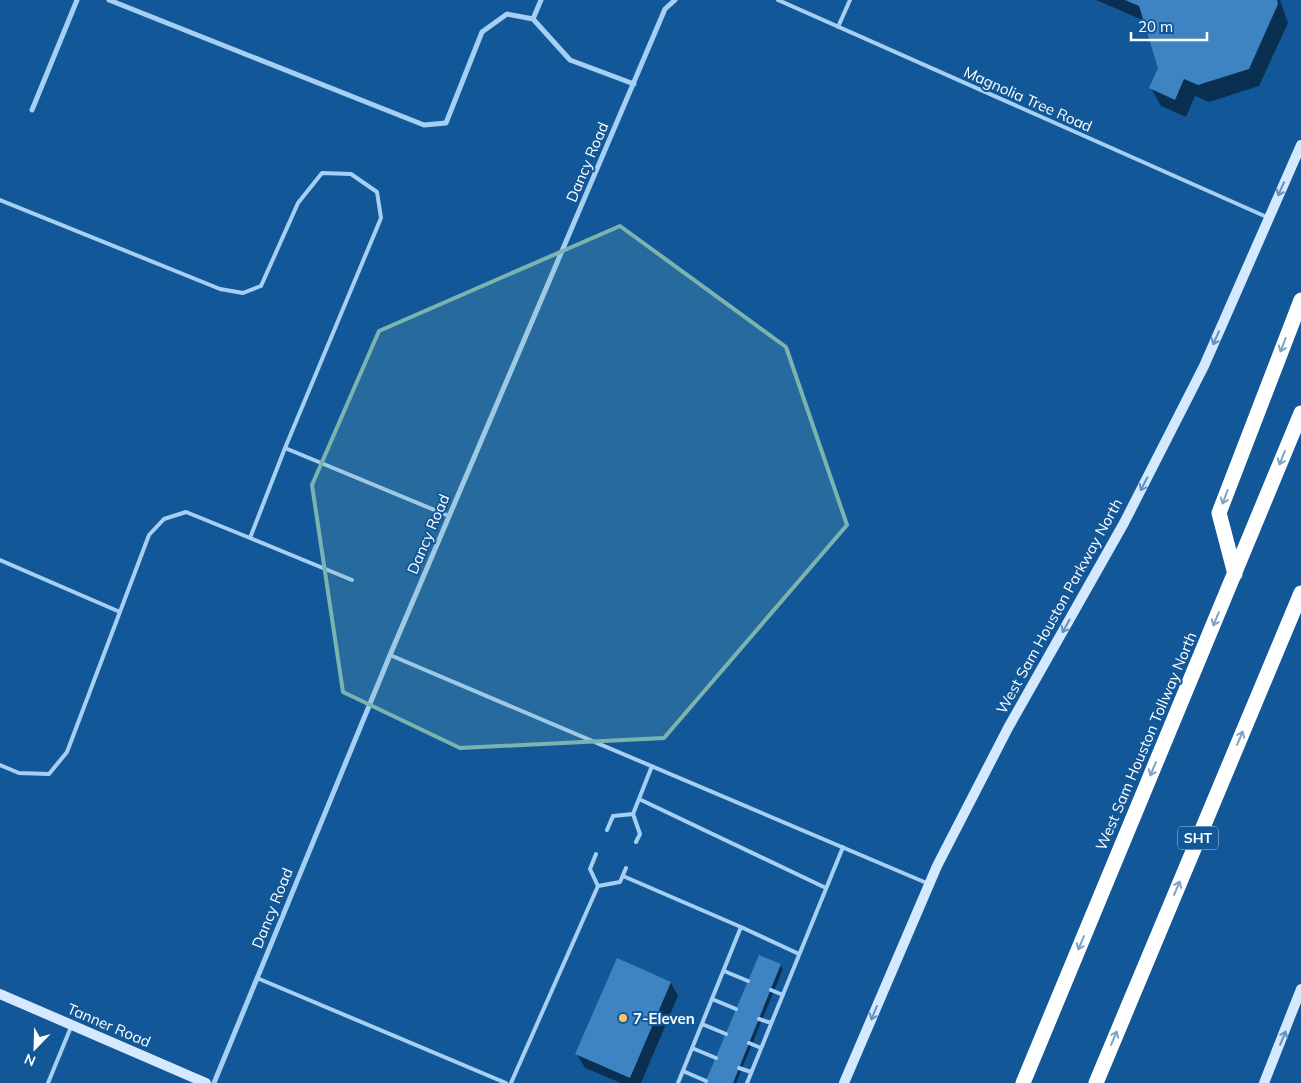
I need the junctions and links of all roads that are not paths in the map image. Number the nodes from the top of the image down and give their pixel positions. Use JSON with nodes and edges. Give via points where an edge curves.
{"nodes":[{"id":1,"x":77,"y":0,"type":"edge"},
{"id":2,"x":108,"y":0,"type":"edge"},
{"id":3,"x":541,"y":0,"type":"edge"},
{"id":4,"x":675,"y":0,"type":"edge"},
{"id":5,"x":778,"y":0,"type":"edge"},
{"id":6,"x":850,"y":0,"type":"edge"},
{"id":7,"x":533,"y":20,"type":"junction"},
{"id":8,"x":838,"y":27,"type":"junction"},
{"id":9,"x":634,"y":84,"type":"junction"},
{"id":10,"x":32,"y":110,"type":"dead end"},
{"id":11,"x":1301,"y":145,"type":"edge"},
{"id":12,"x":0,"y":200,"type":"edge"},
{"id":13,"x":1268,"y":218,"type":"junction"},
{"id":14,"x":1301,"y":300,"type":"edge"},
{"id":15,"x":1301,"y":413,"type":"edge"},
{"id":16,"x":285,"y":448,"type":"junction"},
{"id":17,"x":449,"y":516,"type":"junction"},
{"id":18,"x":250,"y":538,"type":"junction"},
{"id":19,"x":0,"y":560,"type":"edge"},
{"id":20,"x":1234,"y":574,"type":"junction"},
{"id":21,"x":352,"y":580,"type":"dead end"},
{"id":22,"x":1301,"y":593,"type":"edge"},
{"id":23,"x":120,"y":612,"type":"junction"},
{"id":24,"x":390,"y":655,"type":"junction"},
{"id":25,"x":0,"y":766,"type":"edge"},
{"id":26,"x":652,"y":766,"type":"junction"},
{"id":27,"x":639,"y":799,"type":"junction"},
{"id":28,"x":633,"y":814,"type":"junction"},
{"id":29,"x":607,"y":830,"type":"dead end"},
{"id":30,"x":636,"y":842,"type":"dead end"},
{"id":31,"x":843,"y":847,"type":"junction"},
{"id":32,"x":596,"y":854,"type":"dead end"},
{"id":33,"x":626,"y":868,"type":"dead end"},
{"id":34,"x":623,"y":876,"type":"junction"},
{"id":35,"x":929,"y":884,"type":"junction"},
{"id":36,"x":598,"y":886,"type":"junction"},
{"id":37,"x":826,"y":888,"type":"junction"},
{"id":38,"x":741,"y":927,"type":"junction"},
{"id":39,"x":799,"y":954,"type":"junction"},
{"id":40,"x":724,"y":971,"type":"junction"},
{"id":41,"x":257,"y":978,"type":"junction"},
{"id":42,"x":748,"y":981,"type":"dead end"},
{"id":43,"x":771,"y":990,"type":"dead end"},
{"id":44,"x":1301,"y":990,"type":"edge"},
{"id":45,"x":0,"y":994,"type":"edge"},
{"id":46,"x":783,"y":995,"type":"junction"},
{"id":47,"x":712,"y":1000,"type":"junction"},
{"id":48,"x":736,"y":1010,"type":"dead end"},
{"id":49,"x":759,"y":1019,"type":"dead end"},
{"id":50,"x":771,"y":1023,"type":"junction"},
{"id":51,"x":702,"y":1024,"type":"junction"},
{"id":52,"x":72,"y":1025,"type":"junction"},
{"id":53,"x":726,"y":1034,"type":"dead end"},
{"id":54,"x":749,"y":1043,"type":"dead end"},
{"id":55,"x":692,"y":1048,"type":"junction"},
{"id":56,"x":761,"y":1048,"type":"junction"},
{"id":57,"x":716,"y":1058,"type":"dead end"},
{"id":58,"x":739,"y":1068,"type":"dead end"},
{"id":59,"x":683,"y":1071,"type":"junction"},
{"id":60,"x":751,"y":1072,"type":"junction"},
{"id":61,"x":706,"y":1081,"type":"dead end"},
{"id":62,"x":48,"y":1083,"type":"edge"},
{"id":63,"x":206,"y":1083,"type":"edge"},
{"id":64,"x":214,"y":1083,"type":"edge"},
{"id":65,"x":506,"y":1083,"type":"edge"},
{"id":66,"x":511,"y":1083,"type":"edge"},
{"id":67,"x":678,"y":1083,"type":"edge"},
{"id":68,"x":747,"y":1083,"type":"edge"},
{"id":69,"x":844,"y":1083,"type":"edge"},
{"id":70,"x":1023,"y":1083,"type":"edge"},
{"id":71,"x":1096,"y":1083,"type":"edge"},
{"id":72,"x":1264,"y":1083,"type":"edge"}],
"edges":[{"from":1,"to":10,"type":"street"},
{"from":2,"to":7,"type":"street","via":[[424,125],[446,123],[482,32],[507,14]]},
{"from":3,"to":7,"type":"street"},
{"from":4,"to":9,"type":"street","name":"Dancy Road","via":[[665,9]]},
{"from":5,"to":8,"type":"lane","name":"Magnolia Tree Road"},
{"from":6,"to":8,"type":"lane"},
{"from":7,"to":9,"type":"street","via":[[570,60]]},
{"from":8,"to":13,"type":"lane","name":"Magnolia Tree Road"},
{"from":9,"to":17,"type":"street","name":"Dancy Road"},
{"from":11,"to":13,"type":"main road","name":"West Sam Houston Parkway North","one_way":true},
{"from":12,"to":16,"type":"lane","via":[[220,289],[243,293],[261,286],[298,203],[322,173],[351,174],[377,192],[381,218]]},
{"from":13,"to":35,"type":"main road","name":"West Sam Houston Parkway North","one_way":true,"via":[[1204,366],[1124,523],[1008,728]]},
{"from":14,"to":20,"type":"highway","one_way":true,"via":[[1219,513]]},
{"from":15,"to":20,"type":"highway","name":"West Sam Houston Tollway North","one_way":true},
{"from":16,"to":17,"type":"lane"},
{"from":16,"to":18,"type":"lane"},
{"from":17,"to":24,"type":"street","name":"Dancy Road"},
{"from":18,"to":21,"type":"lane"},
{"from":18,"to":23,"type":"lane","via":[[186,512],[164,519],[150,535]]},
{"from":19,"to":23,"type":"lane"},
{"from":20,"to":70,"type":"highway","name":"West Sam Houston Tollway North","one_way":true},
{"from":71,"to":22,"type":"highway","number":"SHT","one_way":true},
{"from":23,"to":25,"type":"lane","via":[[67,752],[49,774],[19,774]]},
{"from":24,"to":26,"type":"lane"},
{"from":24,"to":41,"type":"street","name":"Dancy Road"},
{"from":26,"to":27,"type":"lane"},
{"from":26,"to":31,"type":"lane"},
{"from":27,"to":28,"type":"lane"},
{"from":27,"to":37,"type":"lane"},
{"from":28,"to":29,"type":"lane","via":[[613,816]]},
{"from":28,"to":30,"type":"lane","via":[[640,834]]},
{"from":31,"to":35,"type":"lane"},
{"from":31,"to":37,"type":"lane"},
{"from":32,"to":36,"type":"lane","via":[[590,869]]},
{"from":33,"to":34,"type":"lane"},
{"from":34,"to":36,"type":"lane","via":[[620,882]]},
{"from":34,"to":38,"type":"lane"},
{"from":35,"to":69,"type":"main road","name":"West Sam Houston Parkway North","one_way":true},
{"from":36,"to":66,"type":"lane"},
{"from":37,"to":39,"type":"lane"},
{"from":38,"to":39,"type":"lane"},
{"from":38,"to":40,"type":"lane"},
{"from":39,"to":46,"type":"lane"},
{"from":40,"to":42,"type":"lane"},
{"from":40,"to":47,"type":"lane"},
{"from":41,"to":64,"type":"street","name":"Dancy Road"},
{"from":41,"to":65,"type":"lane"},
{"from":43,"to":46,"type":"lane"},
{"from":72,"to":44,"type":"main road","one_way":true},
{"from":45,"to":52,"type":"main road","name":"Tanner Road"},
{"from":46,"to":50,"type":"lane"},
{"from":47,"to":48,"type":"lane"},
{"from":47,"to":51,"type":"lane"},
{"from":49,"to":50,"type":"lane"},
{"from":50,"to":56,"type":"lane"},
{"from":51,"to":53,"type":"lane"},
{"from":51,"to":55,"type":"lane"},
{"from":52,"to":62,"type":"lane"},
{"from":52,"to":63,"type":"main road","name":"Tanner Road"},
{"from":54,"to":56,"type":"lane"},
{"from":55,"to":57,"type":"lane"},
{"from":55,"to":59,"type":"lane"},
{"from":56,"to":60,"type":"lane"},
{"from":58,"to":60,"type":"lane"},
{"from":59,"to":61,"type":"lane"},
{"from":59,"to":67,"type":"lane"},
{"from":60,"to":68,"type":"lane"}]}
